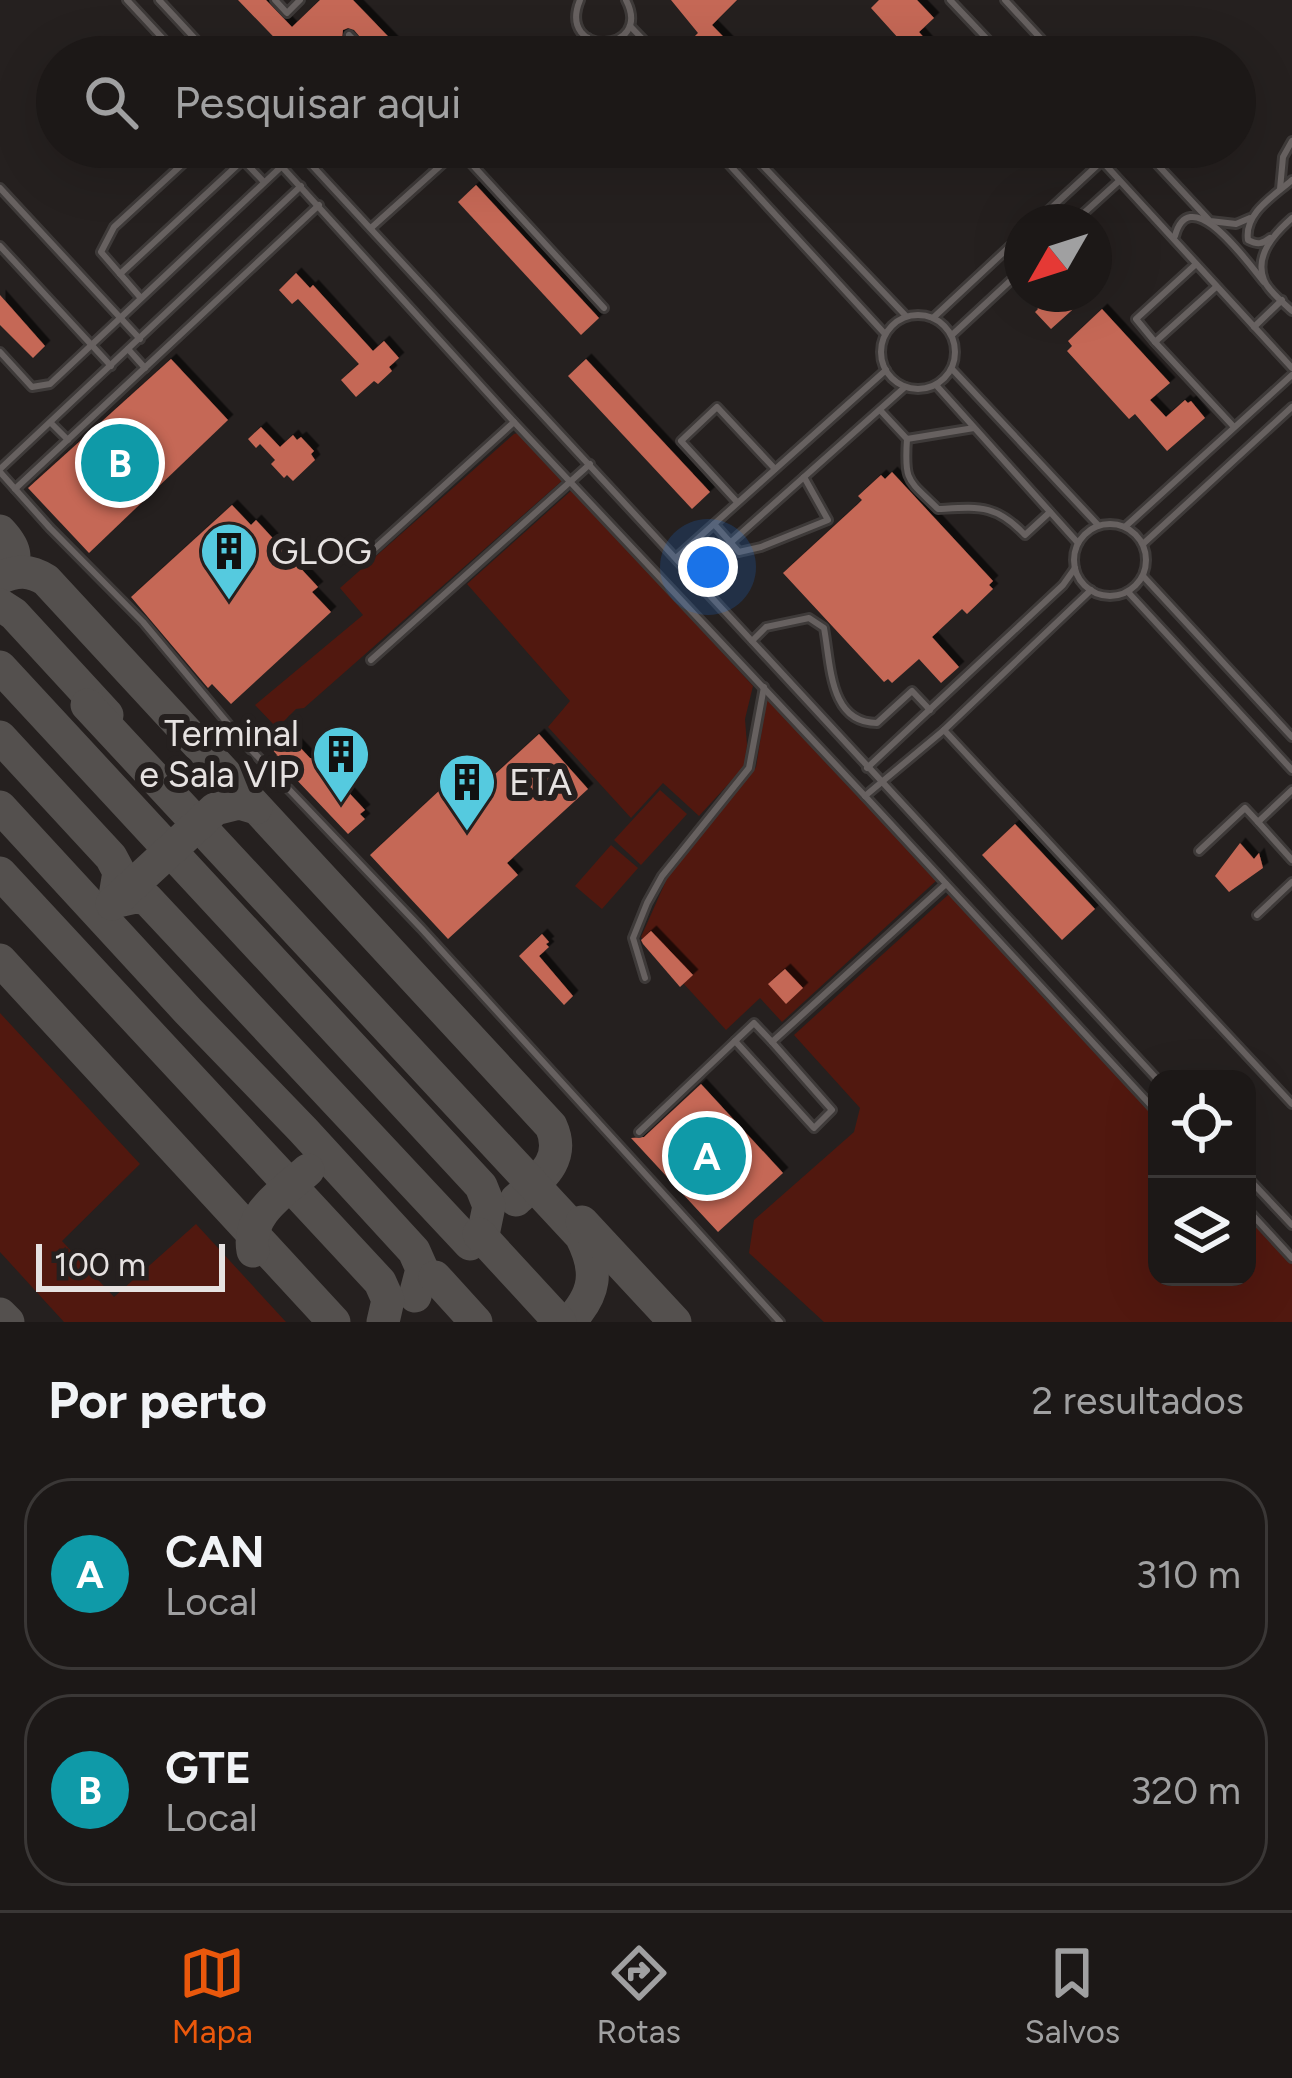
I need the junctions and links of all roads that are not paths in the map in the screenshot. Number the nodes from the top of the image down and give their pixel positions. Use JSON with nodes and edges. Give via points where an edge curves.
{"nodes":[{"id":1,"x":127,"y":0,"type":"edge"},
{"id":2,"x":159,"y":0,"type":"edge"},
{"id":3,"x":274,"y":0,"type":"edge"},
{"id":4,"x":300,"y":0,"type":"edge"},
{"id":5,"x":626,"y":0,"type":"edge"},
{"id":6,"x":950,"y":0,"type":"edge"},
{"id":7,"x":1005,"y":0,"type":"edge"},
{"id":8,"x":576,"y":2,"type":"edge"},
{"id":9,"x":630,"y":26,"type":"junction"},
{"id":10,"x":160,"y":36,"type":"edge"},
{"id":11,"x":192,"y":36,"type":"edge"},
{"id":12,"x":586,"y":36,"type":"edge"},
{"id":13,"x":620,"y":36,"type":"edge"},
{"id":14,"x":640,"y":36,"type":"edge"},
{"id":15,"x":984,"y":36,"type":"edge"},
{"id":16,"x":1038,"y":36,"type":"edge"},
{"id":17,"x":1292,"y":142,"type":"edge"},
{"id":18,"x":179,"y":168,"type":"edge"},
{"id":19,"x":234,"y":168,"type":"edge"},
{"id":20,"x":251,"y":168,"type":"edge"},
{"id":21,"x":280,"y":168,"type":"edge"},
{"id":22,"x":284,"y":168,"type":"edge"},
{"id":23,"x":315,"y":168,"type":"edge"},
{"id":24,"x":436,"y":168,"type":"edge"},
{"id":25,"x":476,"y":168,"type":"edge"},
{"id":26,"x":732,"y":168,"type":"edge"},
{"id":27,"x":765,"y":168,"type":"edge"},
{"id":28,"x":1094,"y":168,"type":"edge"},
{"id":29,"x":1108,"y":168,"type":"edge"},
{"id":30,"x":1161,"y":168,"type":"edge"},
{"id":31,"x":1292,"y":180,"type":"edge"},
{"id":32,"x":1119,"y":181,"type":"junction"},
{"id":33,"x":264,"y":182,"type":"junction"},
{"id":34,"x":301,"y":186,"type":"junction"},
{"id":35,"x":0,"y":188,"type":"edge"},
{"id":36,"x":1280,"y":191,"type":"junction"},
{"id":37,"x":1055,"y":204,"type":"edge"},
{"id":38,"x":1094,"y":204,"type":"edge"},
{"id":39,"x":319,"y":205,"type":"junction"},
{"id":40,"x":1250,"y":218,"type":"junction"},
{"id":41,"x":1292,"y":218,"type":"edge"},
{"id":42,"x":1210,"y":221,"type":"junction"},
{"id":43,"x":370,"y":228,"type":"junction"},
{"id":44,"x":1271,"y":237,"type":"junction"},
{"id":45,"x":1178,"y":244,"type":"junction"},
{"id":46,"x":0,"y":246,"type":"edge"},
{"id":47,"x":1004,"y":252,"type":"edge"},
{"id":48,"x":1196,"y":264,"type":"junction"},
{"id":49,"x":120,"y":274,"type":"junction"},
{"id":50,"x":1264,"y":282,"type":"junction"},
{"id":51,"x":1216,"y":286,"type":"junction"},
{"id":52,"x":1004,"y":287,"type":"edge"},
{"id":53,"x":140,"y":296,"type":"junction"},
{"id":54,"x":1282,"y":301,"type":"junction"},
{"id":55,"x":604,"y":308,"type":"dead end"},
{"id":56,"x":1292,"y":311,"type":"edge"},
{"id":57,"x":906,"y":316,"type":"junction"},
{"id":58,"x":118,"y":317,"type":"junction"},
{"id":59,"x":933,"y":318,"type":"junction"},
{"id":60,"x":1254,"y":327,"type":"junction"},
{"id":61,"x":885,"y":334,"type":"junction"},
{"id":62,"x":952,"y":335,"type":"junction"},
{"id":63,"x":140,"y":340,"type":"junction"},
{"id":64,"x":1155,"y":342,"type":"junction"},
{"id":65,"x":90,"y":343,"type":"junction"},
{"id":66,"x":128,"y":350,"type":"junction"},
{"id":67,"x":0,"y":352,"type":"edge"},
{"id":68,"x":111,"y":366,"type":"junction"},
{"id":69,"x":145,"y":368,"type":"junction"},
{"id":70,"x":952,"y":369,"type":"junction"},
{"id":71,"x":886,"y":370,"type":"junction"},
{"id":72,"x":1292,"y":371,"type":"edge"},
{"id":73,"x":935,"y":386,"type":"junction"},
{"id":74,"x":904,"y":387,"type":"junction"},
{"id":75,"x":1292,"y":407,"type":"edge"},
{"id":76,"x":880,"y":410,"type":"junction"},
{"id":77,"x":514,"y":422,"type":"junction"},
{"id":78,"x":52,"y":423,"type":"junction"},
{"id":79,"x":1234,"y":427,"type":"junction"},
{"id":80,"x":974,"y":428,"type":"junction"},
{"id":81,"x":907,"y":439,"type":"junction"},
{"id":82,"x":68,"y":440,"type":"junction"},
{"id":83,"x":590,"y":464,"type":"junction"},
{"id":84,"x":775,"y":469,"type":"junction"},
{"id":85,"x":0,"y":471,"type":"edge"},
{"id":86,"x":805,"y":477,"type":"junction"},
{"id":87,"x":570,"y":481,"type":"junction"},
{"id":88,"x":15,"y":489,"type":"junction"},
{"id":89,"x":737,"y":503,"type":"junction"},
{"id":90,"x":1050,"y":512,"type":"junction"},
{"id":91,"x":714,"y":524,"type":"junction"},
{"id":92,"x":1098,"y":525,"type":"junction"},
{"id":93,"x":1126,"y":526,"type":"junction"},
{"id":94,"x":731,"y":543,"type":"junction"},
{"id":95,"x":1078,"y":543,"type":"junction"},
{"id":96,"x":1143,"y":544,"type":"junction"},
{"id":97,"x":676,"y":557,"type":"junction"},
{"id":98,"x":362,"y":561,"type":"dead end"},
{"id":99,"x":1075,"y":568,"type":"junction"},
{"id":100,"x":694,"y":576,"type":"junction"},
{"id":101,"x":1143,"y":576,"type":"junction"},
{"id":102,"x":1090,"y":590,"type":"junction"},
{"id":103,"x":1127,"y":592,"type":"junction"},
{"id":104,"x":752,"y":640,"type":"junction"},
{"id":105,"x":371,"y":660,"type":"dead end"},
{"id":106,"x":764,"y":687,"type":"junction"},
{"id":107,"x":930,"y":710,"type":"junction"},
{"id":108,"x":944,"y":730,"type":"junction"},
{"id":109,"x":1292,"y":736,"type":"edge"},
{"id":110,"x":867,"y":768,"type":"junction"},
{"id":111,"x":1292,"y":770,"type":"edge"},
{"id":112,"x":883,"y":783,"type":"junction"},
{"id":113,"x":1292,"y":790,"type":"edge"},
{"id":114,"x":866,"y":796,"type":"junction"},
{"id":115,"x":1258,"y":822,"type":"junction"},
{"id":116,"x":1199,"y":850,"type":"dead end"},
{"id":117,"x":1292,"y":860,"type":"edge"},
{"id":118,"x":1292,"y":882,"type":"edge"},
{"id":119,"x":946,"y":884,"type":"junction"},
{"id":120,"x":1257,"y":915,"type":"dead end"},
{"id":121,"x":645,"y":978,"type":"dead end"},
{"id":122,"x":735,"y":1041,"type":"junction"},
{"id":123,"x":772,"y":1042,"type":"junction"},
{"id":124,"x":1149,"y":1070,"type":"edge"},
{"id":125,"x":1148,"y":1102,"type":"edge"},
{"id":126,"x":1292,"y":1104,"type":"edge"},
{"id":127,"x":639,"y":1132,"type":"dead end"},
{"id":128,"x":1248,"y":1178,"type":"edge"},
{"id":129,"x":1256,"y":1220,"type":"edge"},
{"id":130,"x":1292,"y":1226,"type":"edge"},
{"id":131,"x":1292,"y":1258,"type":"edge"},
{"id":132,"x":780,"y":1322,"type":"edge"}],
"edges":[{"from":1,"to":10,"type":"lane"},
{"from":2,"to":11,"type":"lane"},
{"from":3,"to":4,"type":"lane","via":[[287,13]]},
{"from":5,"to":9,"type":"lane"},
{"from":6,"to":15,"type":"lane"},
{"from":7,"to":16,"type":"lane"},
{"from":8,"to":12,"type":"lane"},
{"from":9,"to":13,"type":"lane"},
{"from":9,"to":14,"type":"lane"},
{"from":17,"to":36,"type":"lane"},
{"from":18,"to":49,"type":"lane","via":[[114,227],[100,253]]},
{"from":19,"to":49,"type":"lane"},
{"from":20,"to":33,"type":"lane"},
{"from":21,"to":33,"type":"lane"},
{"from":22,"to":34,"type":"lane"},
{"from":23,"to":43,"type":"lane"},
{"from":24,"to":43,"type":"lane"},
{"from":25,"to":55,"type":"lane"},
{"from":26,"to":61,"type":"lane"},
{"from":27,"to":57,"type":"lane"},
{"from":28,"to":37,"type":"lane"},
{"from":29,"to":32,"type":"lane"},
{"from":30,"to":42,"type":"lane"},
{"from":31,"to":36,"type":"lane"},
{"from":32,"to":38,"type":"lane"},
{"from":32,"to":45,"type":"lane"},
{"from":33,"to":53,"type":"lane"},
{"from":34,"to":39,"type":"lane"},
{"from":34,"to":63,"type":"lane"},
{"from":35,"to":58,"type":"lane"},
{"from":36,"to":40,"type":"lane"},
{"from":39,"to":69,"type":"lane"},
{"from":39,"to":77,"type":"lane"},
{"from":40,"to":42,"type":"lane"},
{"from":40,"to":44,"type":"lane","via":[[1248,240]]},
{"from":41,"to":44,"type":"lane"},
{"from":42,"to":45,"type":"lane","via":[[1187,218],[1175,234]]},
{"from":42,"to":50,"type":"lane"},
{"from":43,"to":83,"type":"lane"},
{"from":44,"to":50,"type":"lane"},
{"from":45,"to":48,"type":"lane"},
{"from":46,"to":65,"type":"lane"},
{"from":47,"to":59,"type":"lane"},
{"from":48,"to":51,"type":"lane"},
{"from":48,"to":64,"type":"lane","via":[[1136,319]]},
{"from":49,"to":53,"type":"lane"},
{"from":50,"to":54,"type":"lane"},
{"from":51,"to":60,"type":"lane"},
{"from":51,"to":64,"type":"lane"},
{"from":52,"to":62,"type":"lane"},
{"from":53,"to":58,"type":"lane"},
{"from":54,"to":56,"type":"lane"},
{"from":54,"to":60,"type":"lane"},
{"from":57,"to":59,"type":"lane"},
{"from":57,"to":61,"type":"lane"},
{"from":58,"to":63,"type":"lane"},
{"from":58,"to":65,"type":"lane"},
{"from":59,"to":62,"type":"lane"},
{"from":60,"to":72,"type":"lane"},
{"from":61,"to":71,"type":"lane"},
{"from":62,"to":70,"type":"lane"},
{"from":63,"to":66,"type":"lane"},
{"from":64,"to":79,"type":"lane"},
{"from":65,"to":67,"type":"lane","via":[[50,384],[32,387]]},
{"from":65,"to":68,"type":"lane"},
{"from":66,"to":68,"type":"lane"},
{"from":66,"to":69,"type":"lane"},
{"from":68,"to":78,"type":"lane"},
{"from":69,"to":82,"type":"lane"},
{"from":70,"to":73,"type":"lane"},
{"from":70,"to":92,"type":"lane"},
{"from":71,"to":74,"type":"lane"},
{"from":71,"to":84,"type":"lane"},
{"from":72,"to":79,"type":"lane"},
{"from":73,"to":74,"type":"lane"},
{"from":73,"to":80,"type":"lane"},
{"from":74,"to":76,"type":"lane"},
{"from":75,"to":96,"type":"lane"},
{"from":76,"to":81,"type":"lane"},
{"from":76,"to":86,"type":"lane"},
{"from":77,"to":87,"type":"lane"},
{"from":77,"to":98,"type":"lane"},
{"from":78,"to":82,"type":"lane"},
{"from":78,"to":85,"type":"lane"},
{"from":79,"to":93,"type":"lane"},
{"from":80,"to":81,"type":"lane"},
{"from":80,"to":90,"type":"lane"},
{"from":81,"to":90,"type":"lane","via":[[905,470],[938,509],[981,507],[1007,516],[1025,535]]},
{"from":82,"to":88,"type":"lane"},
{"from":83,"to":87,"type":"lane"},
{"from":83,"to":97,"type":"lane"},
{"from":84,"to":89,"type":"lane"},
{"from":84,"to":89,"type":"lane","via":[[717,406],[681,441]]},
{"from":85,"to":88,"type":"lane"},
{"from":86,"to":94,"type":"lane"},
{"from":86,"to":94,"type":"lane","via":[[828,520],[761,547],[739,552]]},
{"from":87,"to":105,"type":"lane"},
{"from":87,"to":106,"type":"lane"},
{"from":88,"to":132,"type":"lane"},
{"from":89,"to":91,"type":"lane"},
{"from":90,"to":95,"type":"lane"},
{"from":91,"to":94,"type":"lane"},
{"from":91,"to":97,"type":"lane"},
{"from":92,"to":93,"type":"lane"},
{"from":92,"to":95,"type":"lane"},
{"from":93,"to":96,"type":"lane"},
{"from":94,"to":100,"type":"lane"},
{"from":95,"to":99,"type":"lane"},
{"from":96,"to":101,"type":"lane"},
{"from":97,"to":100,"type":"lane"},
{"from":99,"to":102,"type":"lane"},
{"from":99,"to":107,"type":"lane"},
{"from":100,"to":104,"type":"lane"},
{"from":101,"to":103,"type":"lane"},
{"from":101,"to":109,"type":"lane"},
{"from":102,"to":103,"type":"lane"},
{"from":102,"to":108,"type":"lane"},
{"from":103,"to":111,"type":"lane"},
{"from":104,"to":107,"type":"lane","via":[[766,627],[809,618],[824,628],[840,705],[851,718],[877,723],[912,692]]},
{"from":104,"to":110,"type":"lane"},
{"from":106,"to":114,"type":"lane"},
{"from":106,"to":121,"type":"lane","via":[[749,768],[647,903],[633,938]]},
{"from":107,"to":110,"type":"lane"},
{"from":108,"to":112,"type":"lane"},
{"from":108,"to":126,"type":"lane"},
{"from":110,"to":112,"type":"lane"},
{"from":112,"to":114,"type":"lane"},
{"from":112,"to":124,"type":"lane"},
{"from":113,"to":115,"type":"lane"},
{"from":114,"to":119,"type":"lane"},
{"from":115,"to":116,"type":"lane","via":[[1245,808]]},
{"from":115,"to":117,"type":"lane"},
{"from":118,"to":120,"type":"lane"},
{"from":119,"to":123,"type":"lane"},
{"from":119,"to":125,"type":"lane"},
{"from":122,"to":123,"type":"lane","via":[[754,1023]]},
{"from":122,"to":123,"type":"lane","via":[[814,1128],[832,1110]]},
{"from":122,"to":127,"type":"lane"},
{"from":128,"to":130,"type":"lane"},
{"from":129,"to":131,"type":"lane"}]}
